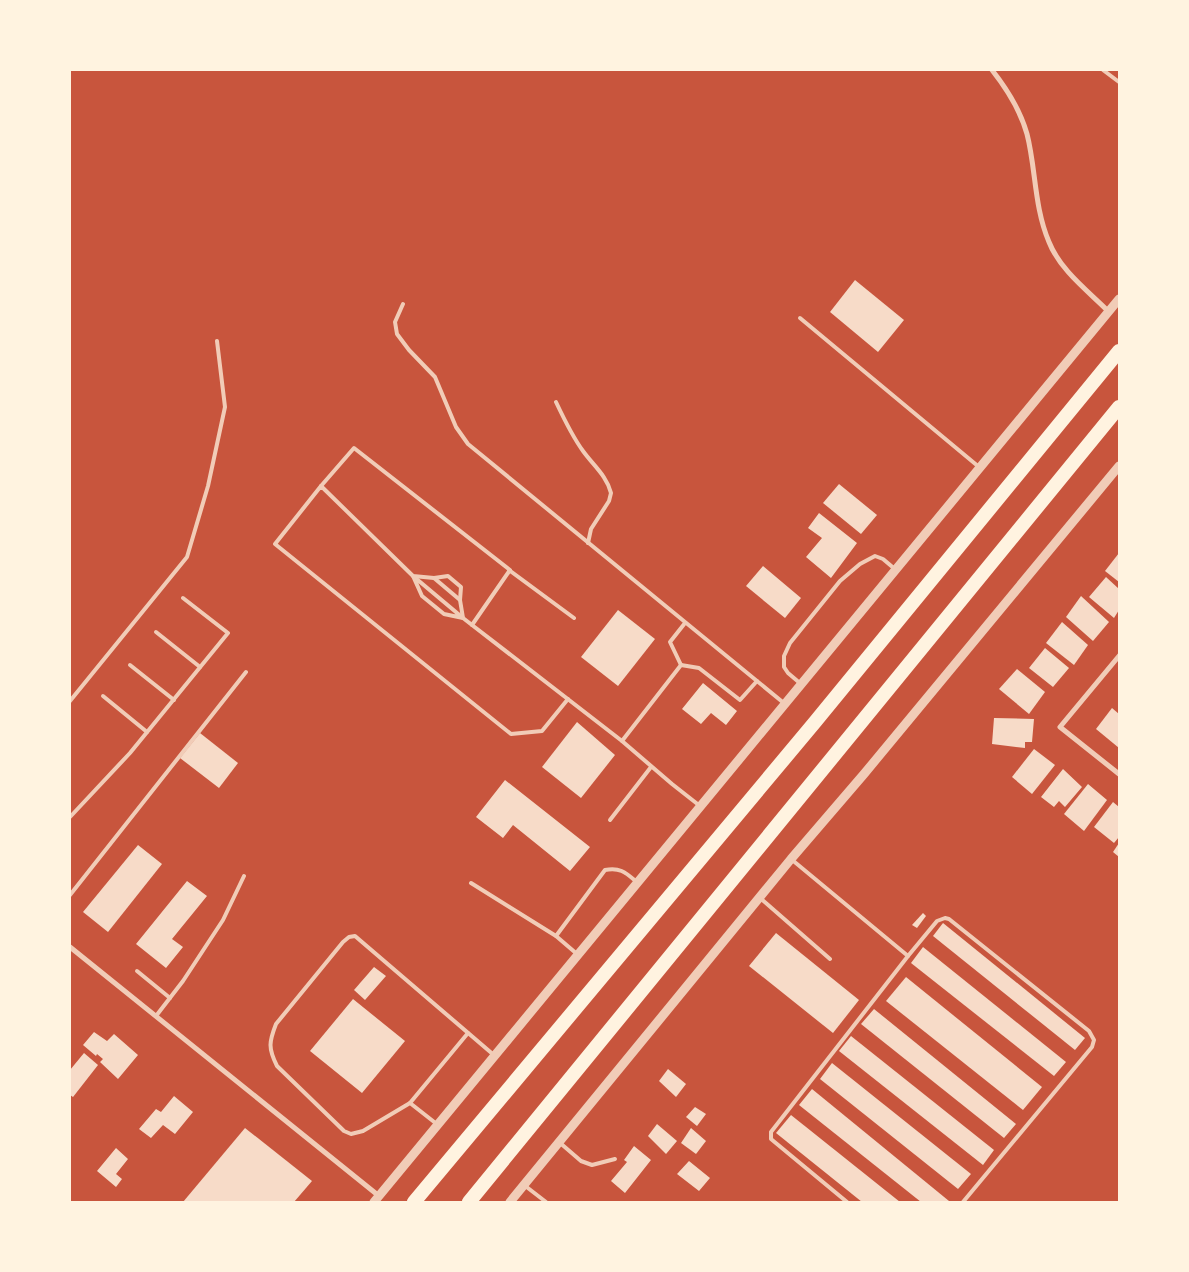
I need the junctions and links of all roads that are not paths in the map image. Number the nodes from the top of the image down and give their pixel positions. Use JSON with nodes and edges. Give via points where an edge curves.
{"nodes":[{"id":1,"x":992,"y":70,"type":"edge"},
{"id":2,"x":1103,"y":70,"type":"edge"},
{"id":3,"x":1119,"y":82,"type":"edge"},
{"id":4,"x":1119,"y":298,"type":"edge"},
{"id":5,"x":403,"y":304,"type":"dead end"},
{"id":6,"x":1108,"y":311,"type":"junction"},
{"id":7,"x":800,"y":318,"type":"dead end"},
{"id":8,"x":217,"y":341,"type":"dead end"},
{"id":9,"x":1119,"y":351,"type":"edge"},
{"id":10,"x":556,"y":402,"type":"dead end"},
{"id":11,"x":1119,"y":407,"type":"edge"},
{"id":12,"x":1119,"y":466,"type":"edge"},
{"id":13,"x":979,"y":467,"type":"junction"},
{"id":14,"x":321,"y":486,"type":"junction"},
{"id":15,"x":588,"y":543,"type":"junction"},
{"id":16,"x":509,"y":570,"type":"junction"},
{"id":17,"x":896,"y":570,"type":"junction"},
{"id":18,"x":413,"y":576,"type":"junction"},
{"id":19,"x":434,"y":578,"type":"junction"},
{"id":20,"x":183,"y":598,"type":"dead end"},
{"id":21,"x":460,"y":600,"type":"junction"},
{"id":22,"x":463,"y":618,"type":"junction"},
{"id":23,"x":574,"y":618,"type":"dead end"},
{"id":24,"x":685,"y":623,"type":"junction"},
{"id":25,"x":472,"y":625,"type":"junction"},
{"id":26,"x":156,"y":632,"type":"dead end"},
{"id":27,"x":1119,"y":656,"type":"edge"},
{"id":28,"x":130,"y":665,"type":"dead end"},
{"id":29,"x":681,"y":665,"type":"junction"},
{"id":30,"x":200,"y":668,"type":"junction"},
{"id":31,"x":246,"y":672,"type":"dead end"},
{"id":32,"x":757,"y":681,"type":"junction"},
{"id":33,"x":802,"y":684,"type":"junction"},
{"id":34,"x":103,"y":696,"type":"dead end"},
{"id":35,"x":568,"y":699,"type":"junction"},
{"id":36,"x":174,"y":700,"type":"junction"},
{"id":37,"x":70,"y":702,"type":"edge"},
{"id":38,"x":786,"y":704,"type":"junction"},
{"id":39,"x":147,"y":732,"type":"junction"},
{"id":40,"x":622,"y":741,"type":"junction"},
{"id":41,"x":651,"y":767,"type":"junction"},
{"id":42,"x":1119,"y":774,"type":"edge"},
{"id":43,"x":700,"y":806,"type":"junction"},
{"id":44,"x":70,"y":817,"type":"edge"},
{"id":45,"x":610,"y":820,"type":"dead end"},
{"id":46,"x":791,"y":859,"type":"junction"},
{"id":47,"x":244,"y":876,"type":"dead end"},
{"id":48,"x":471,"y":883,"type":"dead end"},
{"id":49,"x":638,"y":883,"type":"junction"},
{"id":50,"x":70,"y":894,"type":"edge"},
{"id":51,"x":759,"y":897,"type":"junction"},
{"id":52,"x":556,"y":936,"type":"junction"},
{"id":53,"x":70,"y":947,"type":"edge"},
{"id":54,"x":578,"y":955,"type":"junction"},
{"id":55,"x":908,"y":956,"type":"junction"},
{"id":56,"x":830,"y":959,"type":"dead end"},
{"id":57,"x":137,"y":971,"type":"dead end"},
{"id":58,"x":170,"y":998,"type":"junction"},
{"id":59,"x":156,"y":1016,"type":"junction"},
{"id":60,"x":468,"y":1033,"type":"junction"},
{"id":61,"x":495,"y":1056,"type":"junction"},
{"id":62,"x":410,"y":1103,"type":"junction"},
{"id":63,"x":438,"y":1125,"type":"junction"},
{"id":64,"x":559,"y":1142,"type":"junction"},
{"id":65,"x":615,"y":1159,"type":"dead end"},
{"id":66,"x":524,"y":1184,"type":"junction"},
{"id":67,"x":376,"y":1199,"type":"edge"},
{"id":68,"x":414,"y":1202,"type":"edge"},
{"id":69,"x":469,"y":1202,"type":"edge"},
{"id":70,"x":510,"y":1202,"type":"edge"},
{"id":71,"x":546,"y":1202,"type":"edge"},
{"id":72,"x":847,"y":1202,"type":"edge"},
{"id":73,"x":963,"y":1202,"type":"edge"}],
"edges":[{"from":1,"to":6,"type":"street","via":[[1015,104],[1026,132],[1039,208],[1049,243],[1060,262]]},
{"from":2,"to":3,"type":"lane"},
{"from":4,"to":6,"type":"street"},
{"from":5,"to":15,"type":"lane","via":[[395,322],[397,334],[436,376],[456,428],[468,444]]},
{"from":6,"to":13,"type":"street"},
{"from":7,"to":13,"type":"lane"},
{"from":8,"to":37,"type":"lane","via":[[225,407],[208,486],[187,558]]},
{"from":9,"to":68,"type":"highway","via":[[821,715]]},
{"from":10,"to":15,"type":"lane","via":[[570,432],[604,476],[611,493],[591,528]]},
{"from":11,"to":69,"type":"highway"},
{"from":12,"to":46,"type":"street"},
{"from":13,"to":17,"type":"street"},
{"from":14,"to":16,"type":"lane","via":[[354,448]]},
{"from":14,"to":18,"type":"lane"},
{"from":14,"to":35,"type":"lane","via":[[275,544],[511,734],[542,731]]},
{"from":15,"to":24,"type":"lane"},
{"from":16,"to":23,"type":"lane"},
{"from":16,"to":25,"type":"lane"},
{"from":17,"to":33,"type":"street"},
{"from":17,"to":33,"type":"lane","via":[[875,556],[840,581],[790,643],[784,656],[784,668]]},
{"from":18,"to":19,"type":"lane"},
{"from":18,"to":22,"type":"lane"},
{"from":18,"to":22,"type":"lane","via":[[422,596],[444,614]]},
{"from":19,"to":21,"type":"lane"},
{"from":19,"to":21,"type":"lane","via":[[448,576],[461,587]]},
{"from":20,"to":30,"type":"lane","via":[[228,634]]},
{"from":21,"to":22,"type":"lane"},
{"from":22,"to":25,"type":"lane"},
{"from":24,"to":29,"type":"lane","via":[[670,642]]},
{"from":24,"to":32,"type":"lane"},
{"from":25,"to":35,"type":"lane"},
{"from":26,"to":30,"type":"lane"},
{"from":27,"to":42,"type":"street","via":[[1060,727]]},
{"from":28,"to":36,"type":"lane"},
{"from":29,"to":32,"type":"lane","via":[[699,668],[740,700]]},
{"from":29,"to":40,"type":"lane"},
{"from":30,"to":36,"type":"lane"},
{"from":31,"to":50,"type":"lane"},
{"from":32,"to":38,"type":"lane"},
{"from":33,"to":38,"type":"street"},
{"from":34,"to":39,"type":"lane"},
{"from":35,"to":40,"type":"lane"},
{"from":36,"to":39,"type":"lane"},
{"from":38,"to":43,"type":"street"},
{"from":39,"to":44,"type":"lane"},
{"from":40,"to":41,"type":"lane"},
{"from":41,"to":43,"type":"lane"},
{"from":41,"to":45,"type":"lane"},
{"from":43,"to":49,"type":"street"},
{"from":46,"to":51,"type":"street"},
{"from":46,"to":55,"type":"lane"},
{"from":47,"to":58,"type":"lane","via":[[223,920]]},
{"from":48,"to":52,"type":"lane"},
{"from":49,"to":52,"type":"lane","via":[[623,871],[605,870]]},
{"from":49,"to":54,"type":"street"},
{"from":51,"to":56,"type":"lane"},
{"from":51,"to":64,"type":"street"},
{"from":52,"to":54,"type":"lane"},
{"from":53,"to":59,"type":"street"},
{"from":54,"to":61,"type":"street"},
{"from":55,"to":72,"type":"lane","via":[[771,1132],[771,1138],[777,1144]]},
{"from":55,"to":73,"type":"lane","via":[[937,921],[949,919],[1089,1031],[1094,1040],[1092,1047]]},
{"from":57,"to":58,"type":"lane"},
{"from":58,"to":59,"type":"lane"},
{"from":59,"to":67,"type":"street"},
{"from":60,"to":61,"type":"lane"},
{"from":60,"to":62,"type":"lane"},
{"from":60,"to":62,"type":"lane","via":[[355,936],[343,942],[276,1024],[270,1039],[271,1053],[277,1066],[344,1131],[351,1134],[363,1131]]},
{"from":61,"to":63,"type":"street"},
{"from":62,"to":63,"type":"lane"},
{"from":63,"to":67,"type":"street"},
{"from":64,"to":65,"type":"lane","via":[[581,1161],[592,1165]]},
{"from":64,"to":66,"type":"street"},
{"from":66,"to":70,"type":"street"},
{"from":66,"to":71,"type":"lane"}]}
